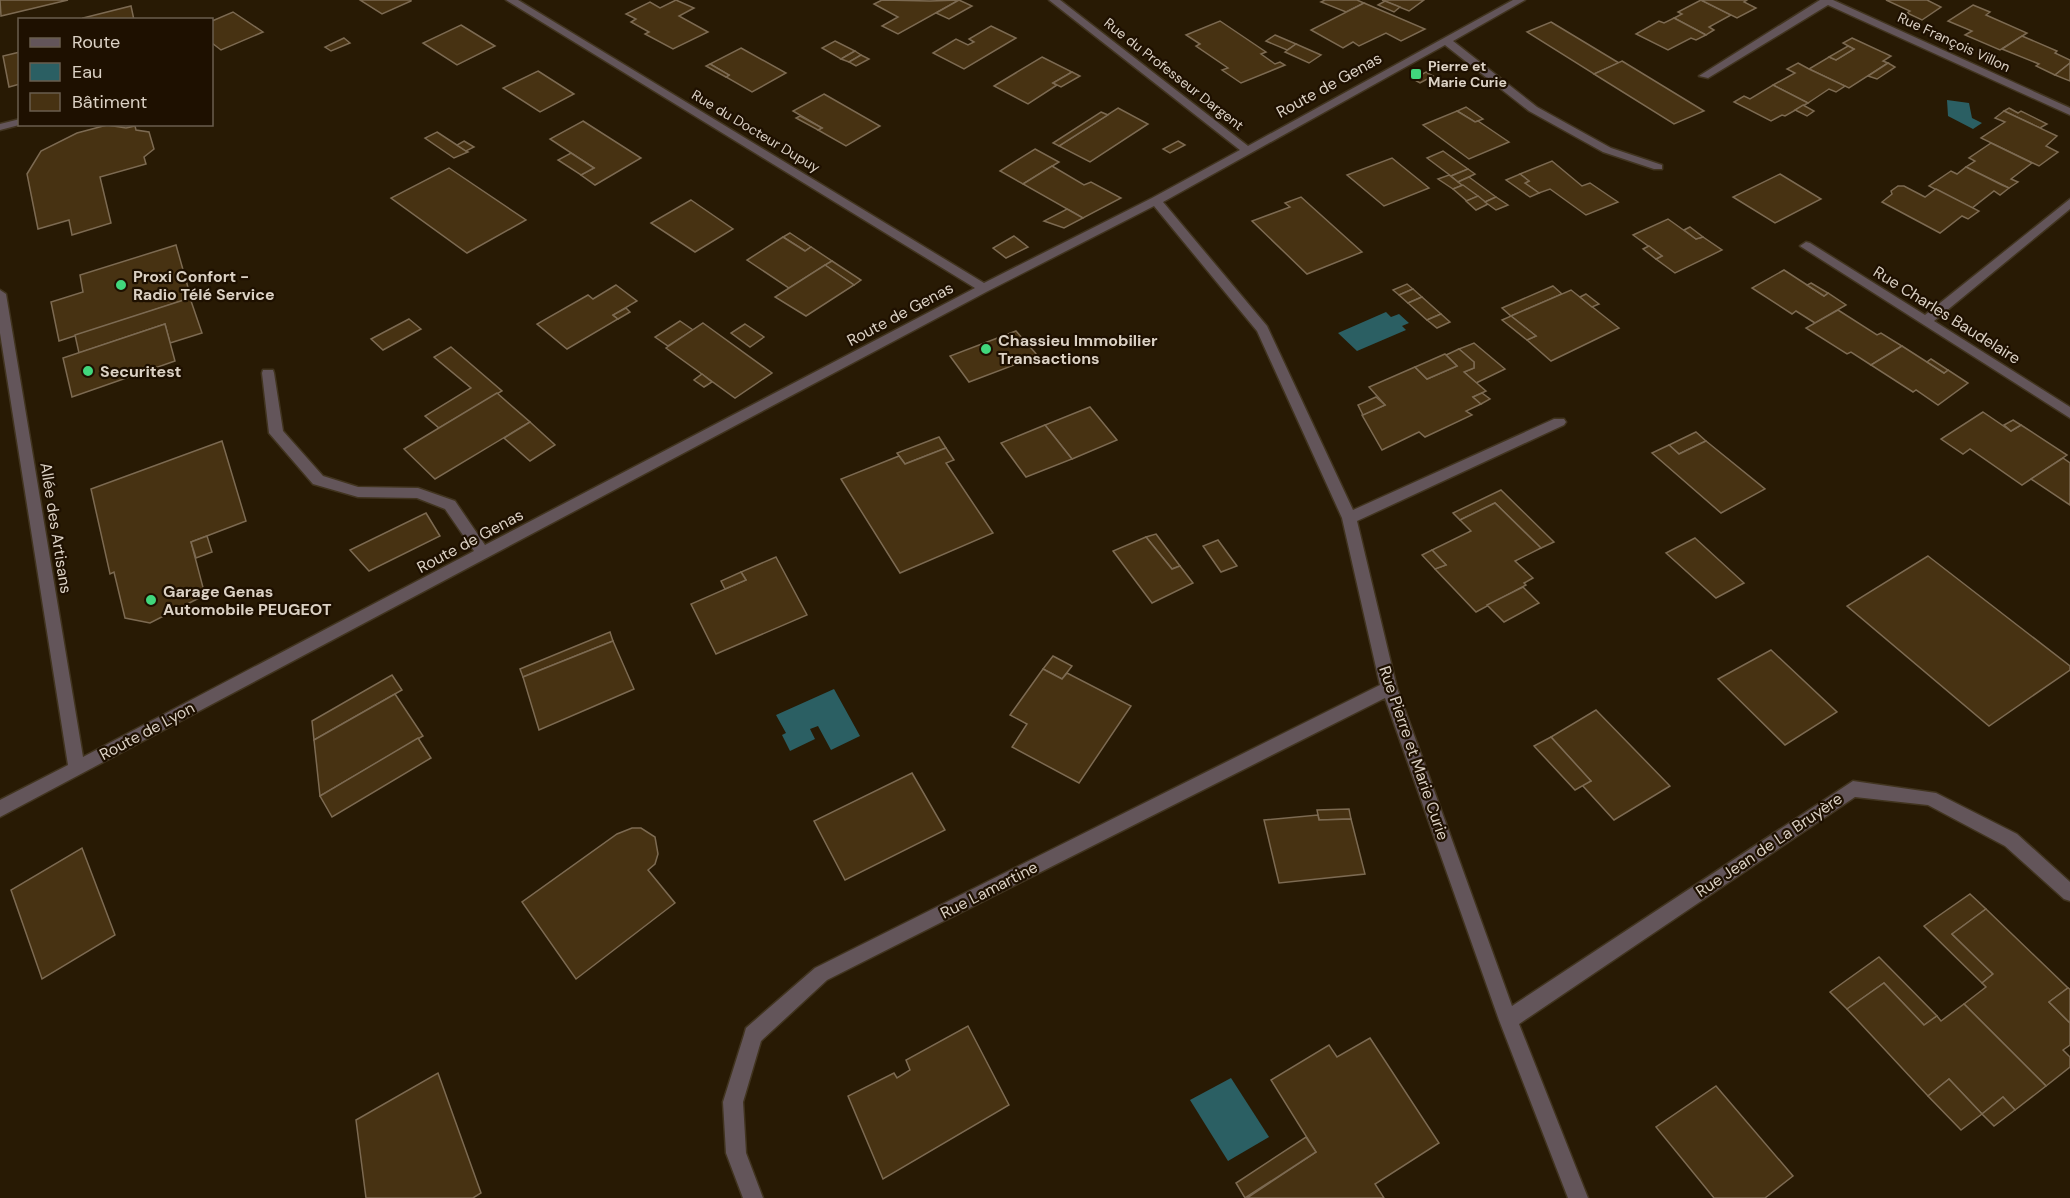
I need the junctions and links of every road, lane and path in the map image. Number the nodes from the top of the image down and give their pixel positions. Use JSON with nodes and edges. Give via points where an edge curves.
{"nodes":[{"id":1,"x":511,"y":0,"type":"edge"},
{"id":2,"x":1053,"y":0,"type":"edge"},
{"id":3,"x":1520,"y":0,"type":"edge"},
{"id":4,"x":1826,"y":1,"type":"edge"},
{"id":5,"x":1445,"y":40,"type":"junction"},
{"id":6,"x":1704,"y":76,"type":"dead end"},
{"id":7,"x":2070,"y":112,"type":"edge"},
{"id":8,"x":18,"y":123,"type":"edge"},
{"id":9,"x":0,"y":128,"type":"edge"},
{"id":10,"x":1247,"y":150,"type":"junction"},
{"id":11,"x":1658,"y":167,"type":"dead end"},
{"id":12,"x":1156,"y":201,"type":"junction"},
{"id":13,"x":2070,"y":203,"type":"edge"},
{"id":14,"x":1806,"y":246,"type":"dead end"},
{"id":15,"x":984,"y":288,"type":"junction"},
{"id":16,"x":0,"y":294,"type":"edge"},
{"id":17,"x":1926,"y":321,"type":"junction"},
{"id":18,"x":268,"y":373,"type":"dead end"},
{"id":19,"x":2070,"y":413,"type":"edge"},
{"id":20,"x":1559,"y":422,"type":"dead end"},
{"id":21,"x":1349,"y":518,"type":"junction"},
{"id":22,"x":483,"y":553,"type":"junction"},
{"id":23,"x":294,"y":652,"type":"joint"},
{"id":24,"x":1389,"y":688,"type":"junction"},
{"id":25,"x":77,"y":768,"type":"junction"},
{"id":26,"x":0,"y":809,"type":"edge"},
{"id":27,"x":2070,"y":893,"type":"edge"},
{"id":28,"x":1508,"y":1020,"type":"junction"},
{"id":29,"x":753,"y":1198,"type":"edge"},
{"id":30,"x":1578,"y":1198,"type":"edge"}],
"edges":[{"from":1,"to":15,"type":"street","name":"Rue du Docteur Dupuy"},
{"from":2,"to":10,"type":"street","name":"Rue du Professeur Dargent"},
{"from":3,"to":5,"type":"street","name":"Route de Genas"},
{"from":4,"to":6,"type":"street"},
{"from":4,"to":7,"type":"street","name":"Rue François Villon"},
{"from":5,"to":10,"type":"street","name":"Route de Genas"},
{"from":5,"to":11,"type":"street","via":[[1533,109],[1607,150]]},
{"from":8,"to":9,"type":"street"},
{"from":10,"to":12,"type":"street","name":"Route de Genas"},
{"from":12,"to":15,"type":"street","name":"Route de Genas"},
{"from":12,"to":21,"type":"street","name":"Rue Pierre et Marie Curie","via":[[1263,329]]},
{"from":13,"to":17,"type":"street"},
{"from":14,"to":17,"type":"street","name":"Rue Charles Baudelaire"},
{"from":15,"to":22,"type":"street","name":"Route de Genas"},
{"from":16,"to":25,"type":"street","name":"Allée des Artisans"},
{"from":17,"to":19,"type":"street","name":"Rue Charles Baudelaire"},
{"from":18,"to":22,"type":"street","via":[[276,433],[318,480],[358,492],[418,493],[450,505]]},
{"from":20,"to":21,"type":"street"},
{"from":21,"to":24,"type":"street","name":"Rue Pierre et Marie Curie"},
{"from":22,"to":23,"type":"street","name":"Route de Genas"},
{"from":23,"to":25,"type":"street","name":"Route de Lyon"},
{"from":24,"to":28,"type":"street","name":"Rue Pierre et Marie Curie"},
{"from":24,"to":29,"type":"street","name":"Rue Lamartine","via":[[821,974],[753,1035],[733,1102],[736,1153]]},
{"from":25,"to":26,"type":"street","name":"Route de Lyon"},
{"from":27,"to":28,"type":"street","name":"Rue Jean de La Bruyère","via":[[2011,840],[1930,798],[1852,789]]},
{"from":28,"to":30,"type":"street","name":"Rue Pierre et Marie Curie"}]}
